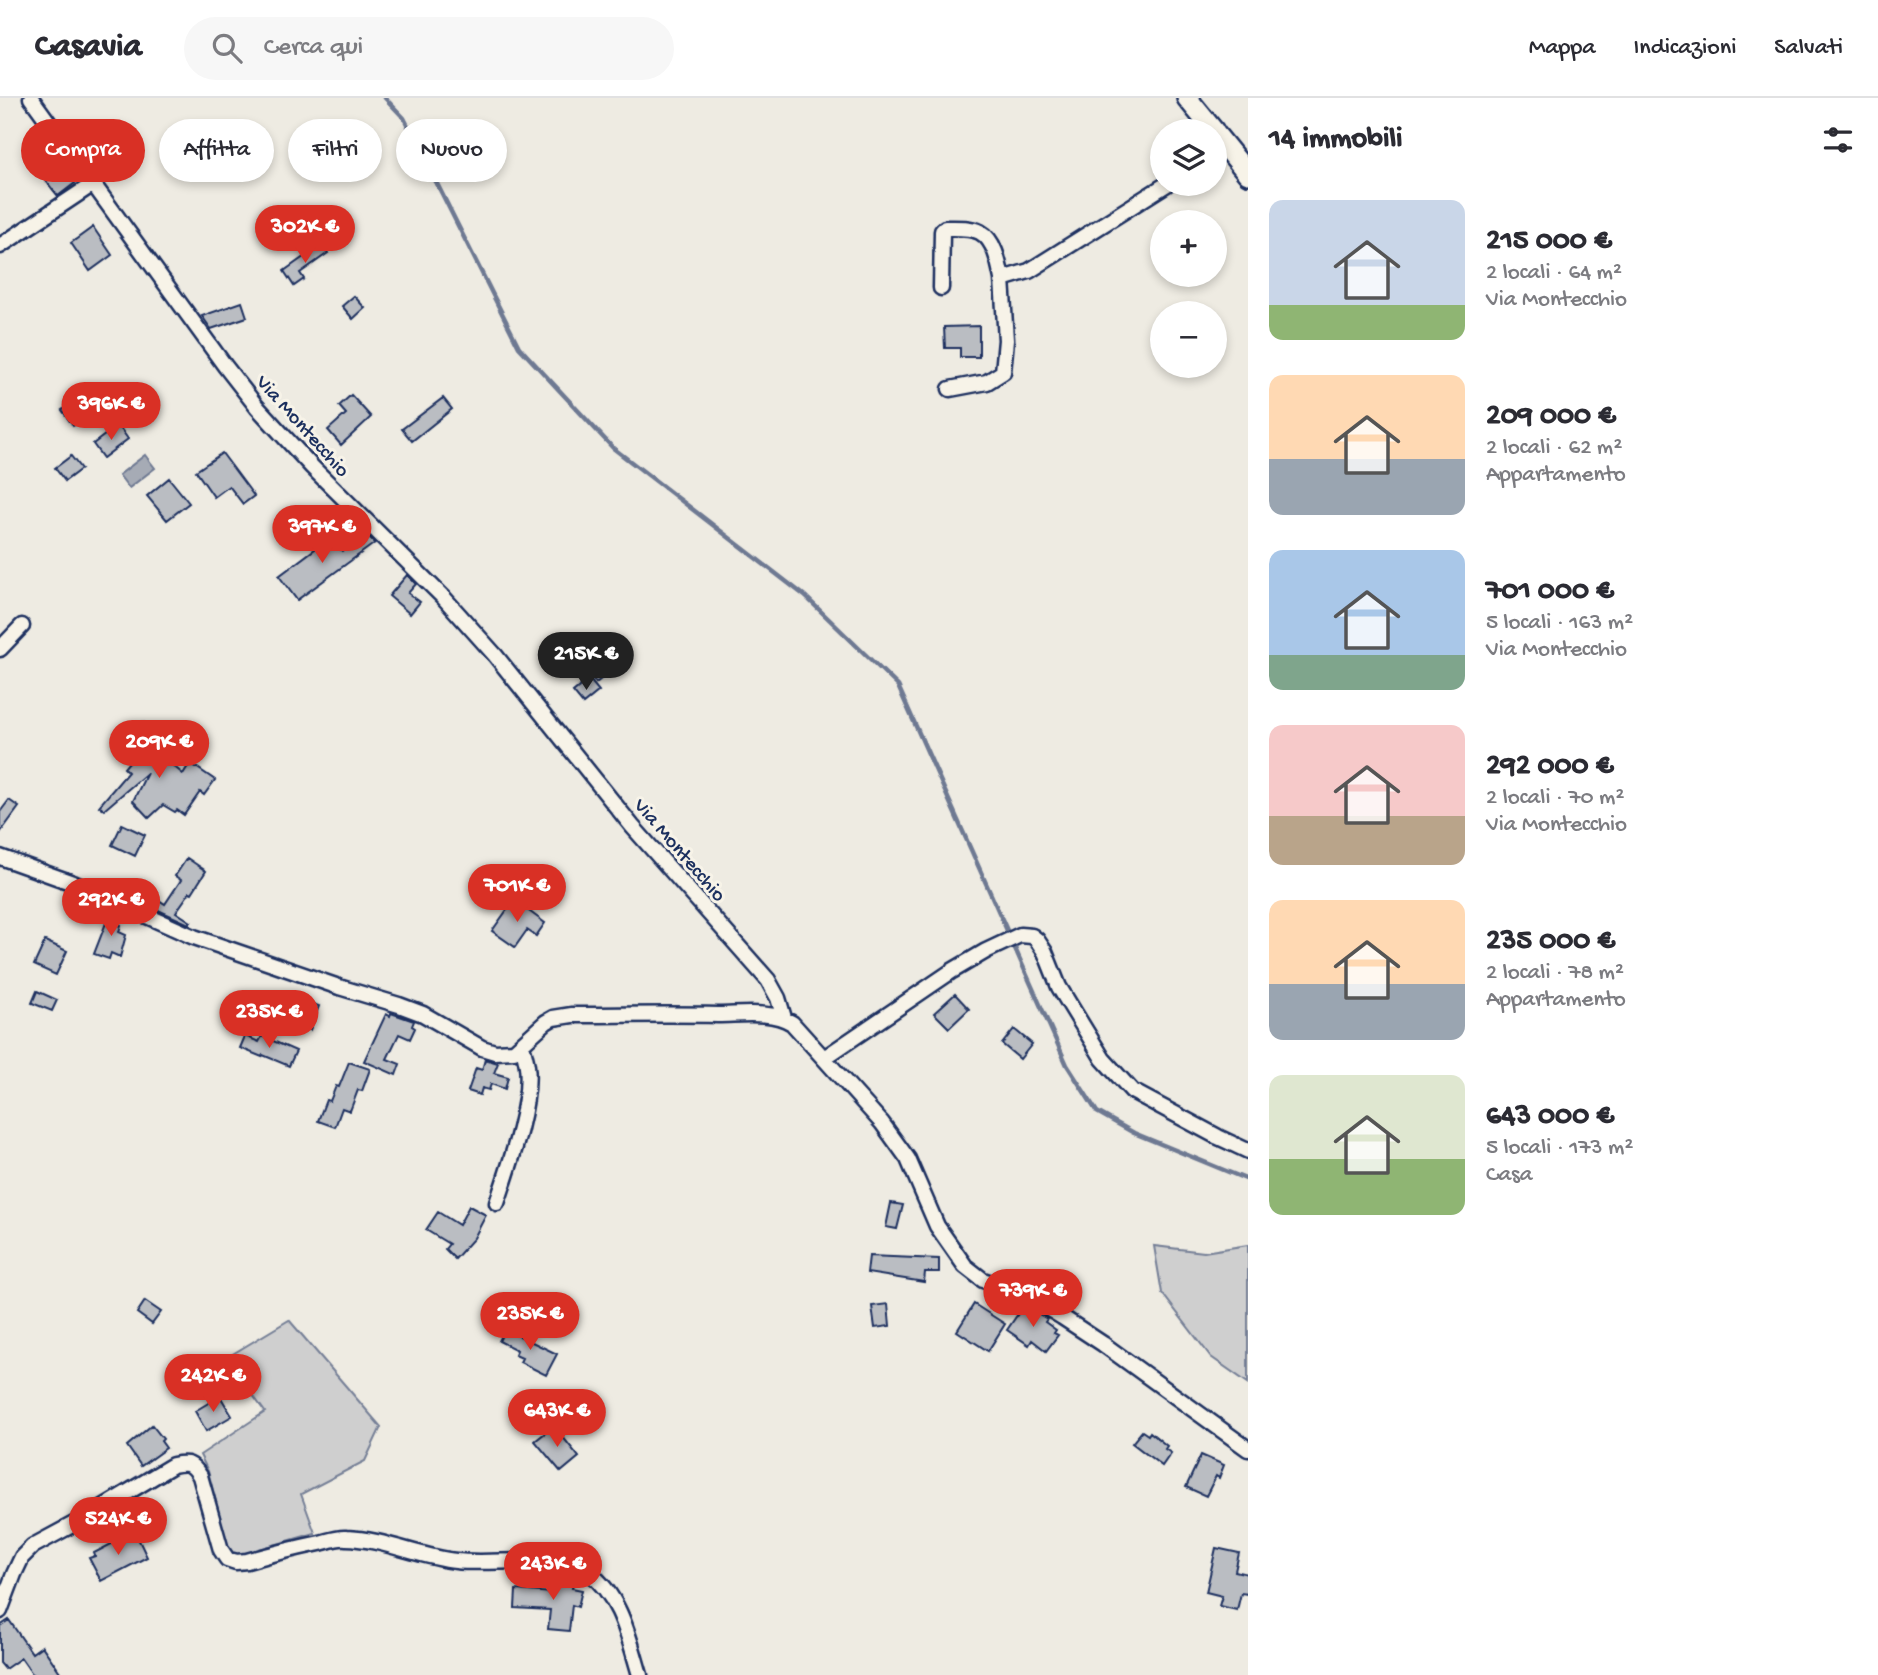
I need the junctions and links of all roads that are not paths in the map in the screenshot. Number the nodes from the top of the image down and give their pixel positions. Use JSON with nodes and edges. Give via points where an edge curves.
{"nodes":[{"id":1,"x":31,"y":98,"type":"edge"},
{"id":2,"x":1187,"y":98,"type":"edge"},
{"id":3,"x":1202,"y":119,"type":"edge"},
{"id":4,"x":1227,"y":150,"type":"edge"},
{"id":5,"x":1248,"y":174,"type":"edge"},
{"id":6,"x":93,"y":184,"type":"junction"},
{"id":7,"x":1150,"y":195,"type":"edge"},
{"id":8,"x":0,"y":246,"type":"edge"},
{"id":9,"x":1002,"y":279,"type":"junction"},
{"id":10,"x":941,"y":288,"type":"dead end"},
{"id":11,"x":950,"y":389,"type":"dead end"},
{"id":12,"x":22,"y":626,"type":"dead end"},
{"id":13,"x":0,"y":649,"type":"edge"},
{"id":14,"x":0,"y":858,"type":"edge"},
{"id":15,"x":784,"y":1018,"type":"junction"},
{"id":16,"x":522,"y":1045,"type":"junction"},
{"id":17,"x":824,"y":1058,"type":"junction"},
{"id":18,"x":1248,"y":1151,"type":"edge"},
{"id":19,"x":497,"y":1203,"type":"dead end"},
{"id":20,"x":1248,"y":1449,"type":"edge"},
{"id":21,"x":0,"y":1611,"type":"edge"},
{"id":22,"x":640,"y":1675,"type":"edge"}],
"edges":[{"from":1,"to":6,"type":"street","name":"Via Montecchio"},
{"from":2,"to":3,"type":"main road"},
{"from":4,"to":5,"type":"main road"},
{"from":6,"to":8,"type":"street"},
{"from":6,"to":15,"type":"street","name":"Via Montecchio","via":[[257,407],[495,655],[632,826],[768,980]]},
{"from":7,"to":9,"type":"street","via":[[1029,271]]},
{"from":9,"to":10,"type":"street","via":[[991,244],[981,232],[945,228]]},
{"from":9,"to":11,"type":"street","via":[[1003,372],[986,382]]},
{"from":12,"to":13,"type":"street"},
{"from":14,"to":16,"type":"street","via":[[73,883],[194,937],[423,1014],[482,1048],[504,1052]]},
{"from":15,"to":16,"type":"street","via":[[572,1015],[546,1022]]},
{"from":15,"to":17,"type":"street","name":"Via Montecchio"},
{"from":16,"to":19,"type":"street","via":[[526,1100]]},
{"from":17,"to":18,"type":"street","via":[[986,951],[1020,935],[1032,936],[1103,1059],[1132,1091]]},
{"from":17,"to":20,"type":"street","name":"Via Montecchio","via":[[908,1159],[937,1226],[965,1266],[983,1280],[1026,1295],[1062,1317]]},
{"from":21,"to":22,"type":"street","via":[[22,1558],[33,1546],[173,1465],[186,1462],[194,1465],[200,1476],[221,1550],[236,1562],[345,1537],[453,1561],[566,1564],[586,1570],[602,1583],[619,1609]]}]}
